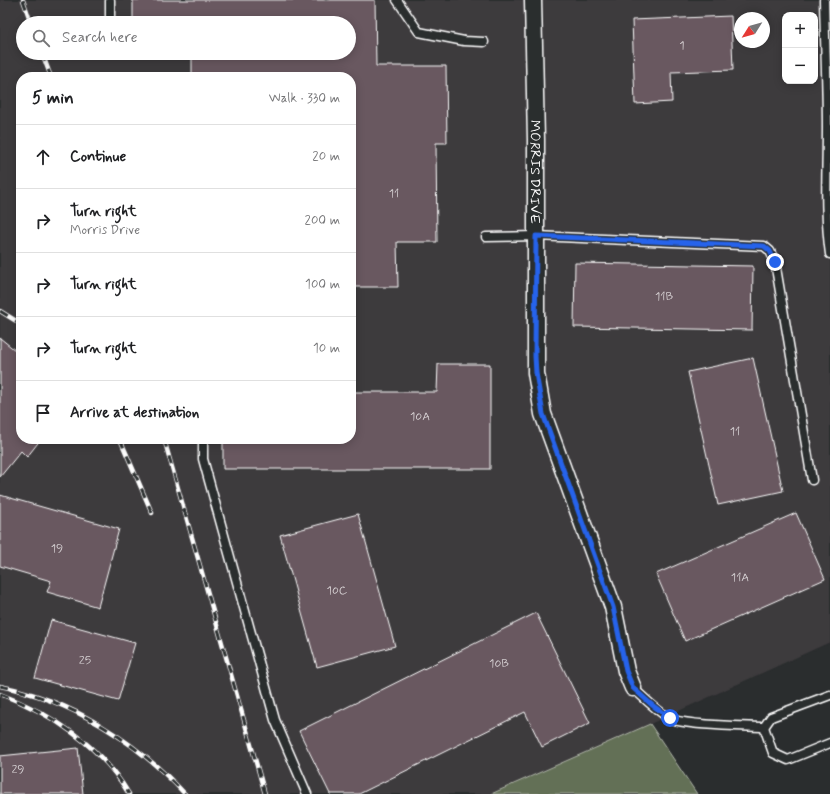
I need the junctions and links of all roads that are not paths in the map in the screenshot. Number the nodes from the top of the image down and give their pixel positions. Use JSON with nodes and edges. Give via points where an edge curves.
{"nodes":[{"id":1,"x":110,"y":0,"type":"edge"},
{"id":2,"x":397,"y":0,"type":"edge"},
{"id":3,"x":534,"y":0,"type":"edge"},
{"id":4,"x":824,"y":0,"type":"edge"},
{"id":5,"x":110,"y":16,"type":"edge"},
{"id":6,"x":484,"y":42,"type":"dead end"},
{"id":7,"x":828,"y":129,"type":"edge"},
{"id":8,"x":536,"y":236,"type":"junction"},
{"id":9,"x":486,"y":237,"type":"dead end"},
{"id":10,"x":829,"y":237,"type":"edge"},
{"id":11,"x":830,"y":254,"type":"edge"},
{"id":12,"x":203,"y":444,"type":"edge"},
{"id":13,"x":812,"y":480,"type":"dead end"},
{"id":14,"x":633,"y":688,"type":"joint"},
{"id":15,"x":830,"y":695,"type":"edge"},
{"id":16,"x":764,"y":727,"type":"junction"},
{"id":17,"x":830,"y":743,"type":"edge"},
{"id":18,"x":307,"y":794,"type":"edge"}],
"edges":[{"from":1,"to":5,"type":"lane"},
{"from":2,"to":6,"type":"lane","via":[[419,32],[464,41]]},
{"from":3,"to":8,"type":"street","name":"MORRIS DRIVE"},
{"from":4,"to":7,"type":"lane"},
{"from":7,"to":10,"type":"lane"},
{"from":8,"to":9,"type":"lane"},
{"from":8,"to":13,"type":"lane","via":[[764,246],[770,251],[775,262]]},
{"from":8,"to":14,"type":"street","name":"MORRIS DRIVE","via":[[535,356],[543,414],[613,607],[626,671]]},
{"from":10,"to":11,"type":"lane"},
{"from":12,"to":18,"type":"lane","via":[[203,459],[275,720]]},
{"from":14,"to":16,"type":"lane","via":[[670,718],[690,723]]},
{"from":15,"to":16,"type":"lane","via":[[771,718]]},
{"from":16,"to":17,"type":"lane","via":[[773,753],[788,760]]}]}
